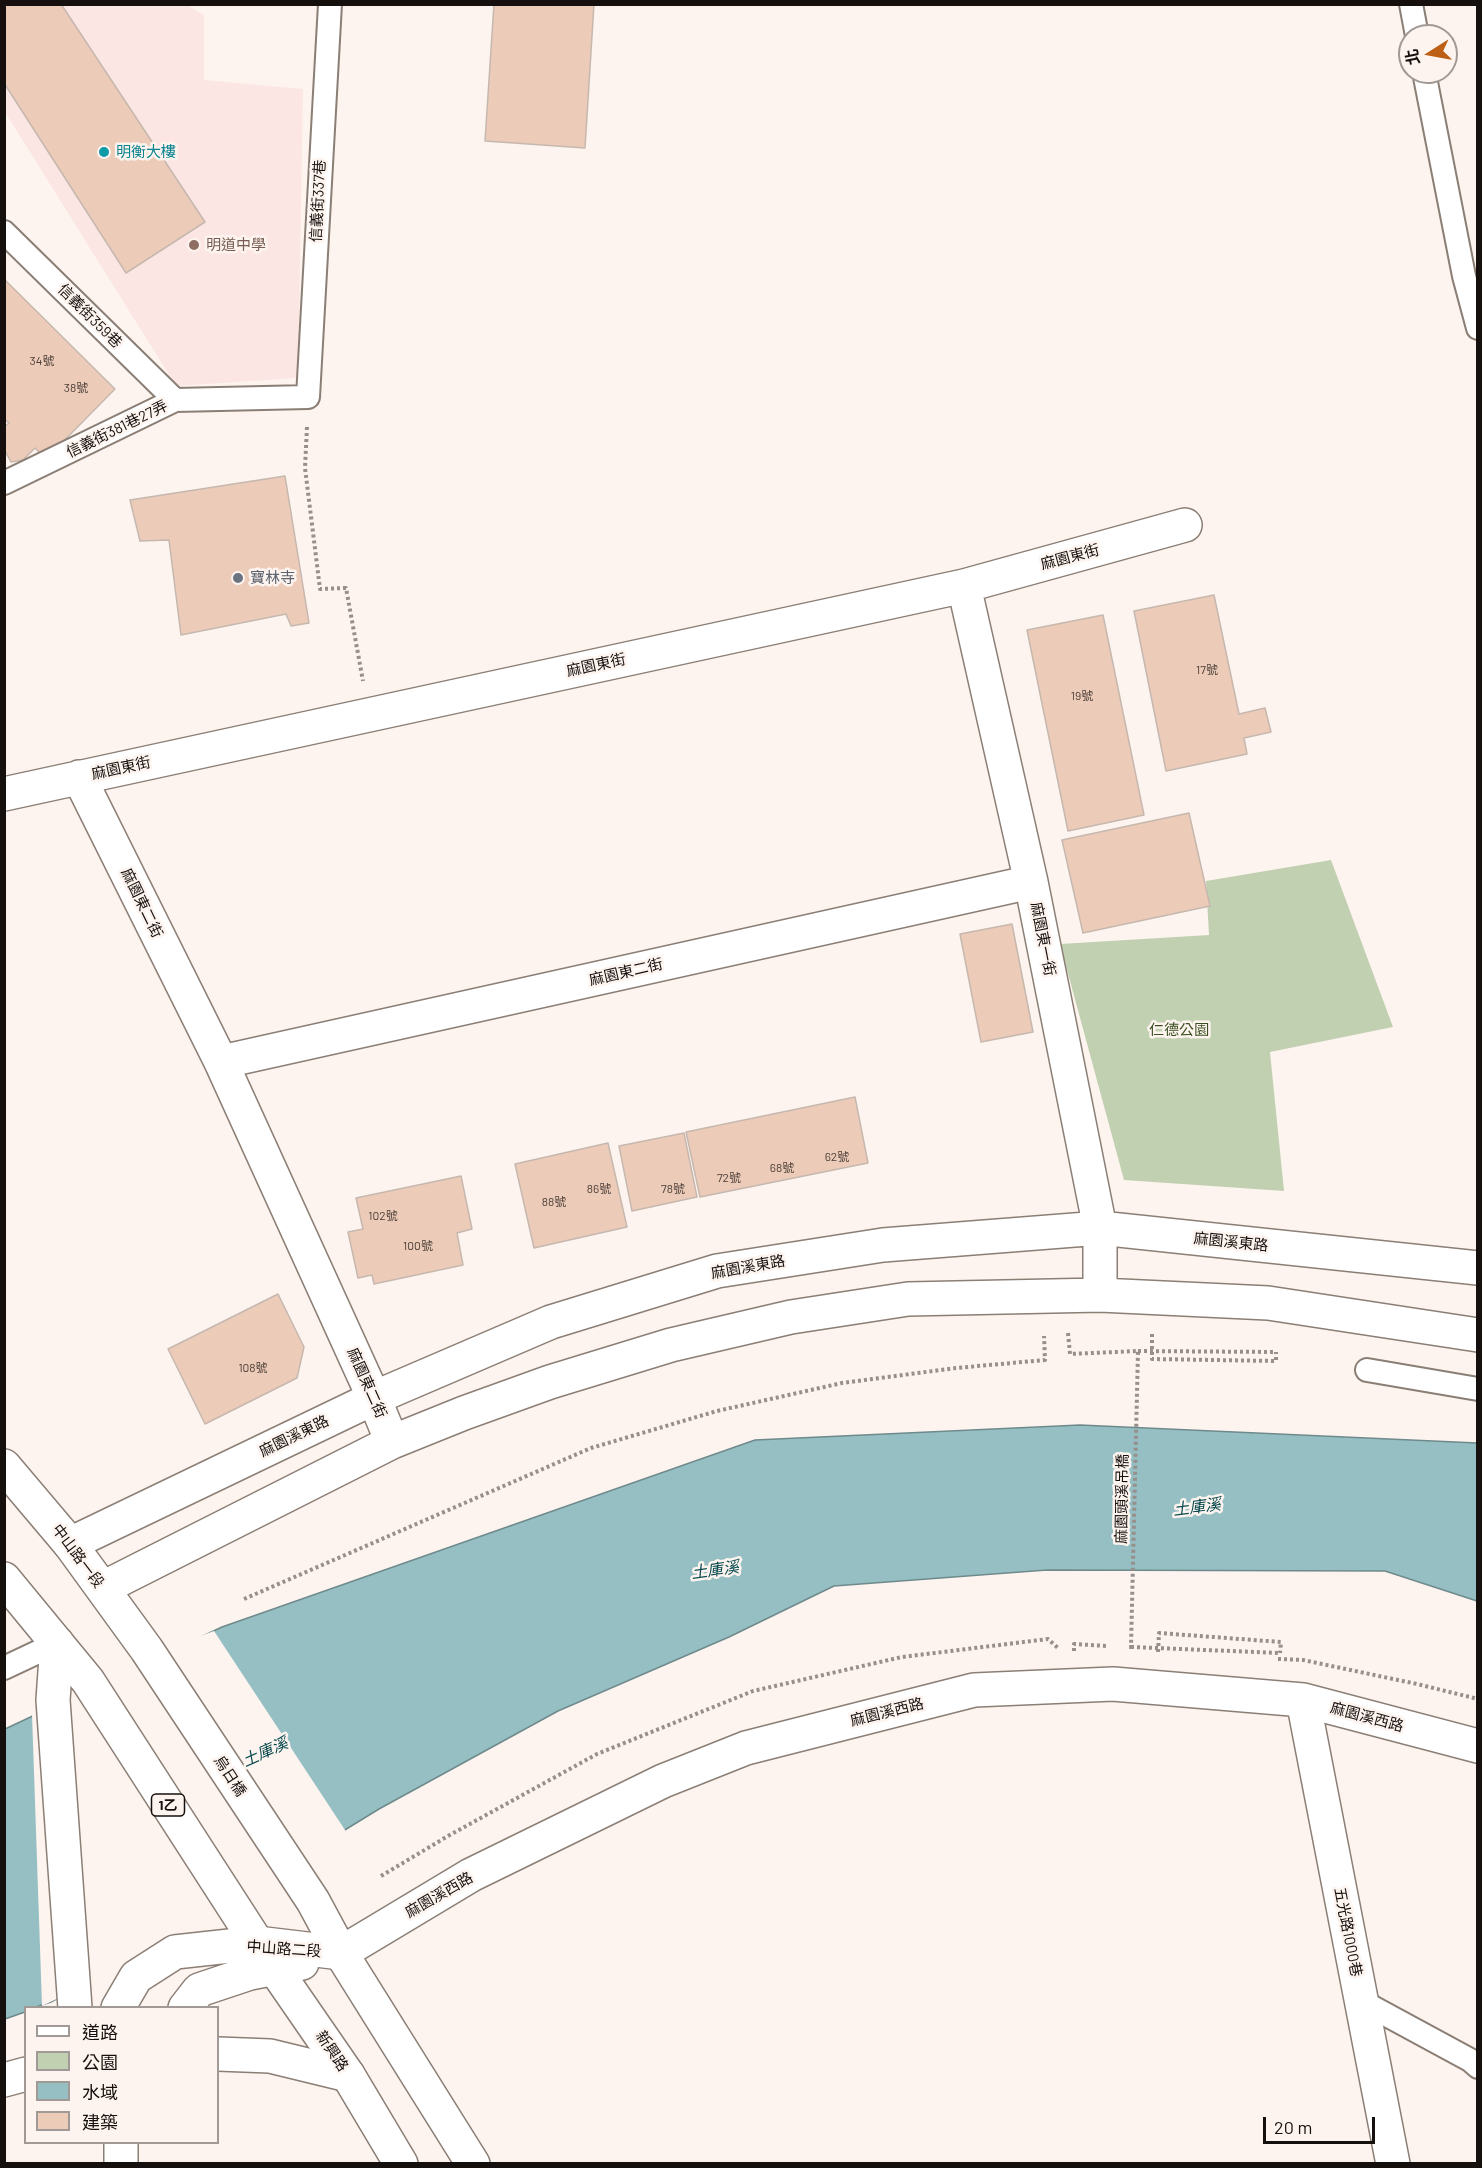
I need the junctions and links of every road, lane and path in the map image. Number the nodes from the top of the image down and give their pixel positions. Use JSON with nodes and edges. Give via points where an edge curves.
{"nodes":[{"id":1,"x":330,"y":4,"type":"edge"},
{"id":2,"x":1411,"y":4,"type":"edge"},
{"id":3,"x":1415,"y":24,"type":"edge"},
{"id":4,"x":1426,"y":84,"type":"edge"},
{"id":5,"x":4,"y":232,"type":"edge"},
{"id":6,"x":1478,"y":328,"type":"edge"},
{"id":7,"x":308,"y":397,"type":"junction"},
{"id":8,"x":175,"y":400,"type":"junction"},
{"id":9,"x":4,"y":483,"type":"edge"},
{"id":10,"x":1185,"y":525,"type":"dead end"},
{"id":11,"x":964,"y":586,"type":"junction"},
{"id":12,"x":369,"y":714,"type":"junction"},
{"id":13,"x":79,"y":777,"type":"junction"},
{"id":14,"x":4,"y":794,"type":"edge"},
{"id":15,"x":1031,"y":882,"type":"junction"},
{"id":16,"x":221,"y":1062,"type":"junction"},
{"id":17,"x":1100,"y":1228,"type":"junction"},
{"id":18,"x":1478,"y":1268,"type":"edge"},
{"id":19,"x":1100,"y":1295,"type":"junction"},
{"id":20,"x":1068,"y":1333,"type":"dead end"},
{"id":21,"x":1152,"y":1334,"type":"dead end"},
{"id":22,"x":1478,"y":1335,"type":"edge"},
{"id":23,"x":1044,"y":1336,"type":"dead end"},
{"id":24,"x":1138,"y":1351,"type":"junction"},
{"id":25,"x":1367,"y":1370,"type":"dead end"},
{"id":26,"x":1478,"y":1389,"type":"edge"},
{"id":27,"x":374,"y":1398,"type":"junction"},
{"id":28,"x":392,"y":1442,"type":"junction"},
{"id":29,"x":4,"y":1466,"type":"edge"},
{"id":30,"x":70,"y":1544,"type":"junction"},
{"id":31,"x":4,"y":1580,"type":"edge"},
{"id":32,"x":102,"y":1588,"type":"junction"},
{"id":33,"x":244,"y":1599,"type":"dead end"},
{"id":34,"x":57,"y":1643,"type":"junction"},
{"id":35,"x":147,"y":1650,"type":"joint"},
{"id":36,"x":1158,"y":1652,"type":"dead end"},
{"id":37,"x":4,"y":1668,"type":"edge"},
{"id":38,"x":1303,"y":1700,"type":"junction"},
{"id":39,"x":1478,"y":1746,"type":"edge"},
{"id":40,"x":253,"y":1936,"type":"junction"},
{"id":41,"x":341,"y":1953,"type":"junction"},
{"id":42,"x":276,"y":1969,"type":"junction"},
{"id":43,"x":1361,"y":2001,"type":"junction"},
{"id":44,"x":75,"y":2006,"type":"edge"},
{"id":45,"x":119,"y":2006,"type":"edge"},
{"id":46,"x":186,"y":2006,"type":"edge"},
{"id":47,"x":219,"y":2054,"type":"edge"},
{"id":48,"x":1478,"y":2067,"type":"edge"},
{"id":49,"x":24,"y":2075,"type":"edge"},
{"id":50,"x":348,"y":2075,"type":"junction"},
{"id":51,"x":4,"y":2080,"type":"edge"},
{"id":52,"x":121,"y":2144,"type":"edge"},
{"id":53,"x":121,"y":2163,"type":"edge"},
{"id":54,"x":401,"y":2163,"type":"edge"},
{"id":55,"x":473,"y":2163,"type":"edge"},
{"id":56,"x":1393,"y":2163,"type":"edge"}],
"edges":[{"from":1,"to":7,"type":"lane","name":"信義街337巷"},
{"from":2,"to":3,"type":"lane"},
{"from":4,"to":6,"type":"lane"},
{"from":5,"to":8,"type":"lane","name":"信義街359巷"},
{"from":7,"to":8,"type":"lane","name":"信義街381巷27弄"},
{"from":7,"to":12,"type":"path","via":[[304,468],[320,589],[346,588]]},
{"from":8,"to":9,"type":"lane","name":"信義街381巷27弄"},
{"from":10,"to":11,"type":"street","name":"麻園東街"},
{"from":11,"to":12,"type":"street","name":"麻園東街"},
{"from":11,"to":15,"type":"street","name":"麻園東一街"},
{"from":12,"to":13,"type":"street","name":"麻園東街"},
{"from":13,"to":14,"type":"street","name":"麻園東街"},
{"from":13,"to":16,"type":"street","name":"麻園東二街"},
{"from":15,"to":16,"type":"street","name":"麻園東二街"},
{"from":15,"to":17,"type":"street","name":"麻園東一街"},
{"from":16,"to":27,"type":"street","name":"麻園東二街"},
{"from":17,"to":18,"type":"street","name":"麻園溪東路"},
{"from":17,"to":19,"type":"street","name":"麻園東一街"},
{"from":17,"to":27,"type":"street","name":"麻園溪東路","via":[[884,1245],[717,1271],[551,1322]]},
{"from":19,"to":22,"type":"street","via":[[1268,1303]]},
{"from":19,"to":28,"type":"street","via":[[908,1299],[791,1317],[671,1346],[550,1382]]},
{"from":20,"to":24,"type":"path","via":[[1070,1354]]},
{"from":21,"to":24,"type":"path","bridge":true,"via":[[1152,1359],[1276,1361],[1276,1352]]},
{"from":23,"to":33,"type":"path","via":[[1046,1360],[842,1383],[717,1411],[591,1448]]},
{"from":24,"to":36,"type":"path","name":"麻園頭溪吊橋","bridge":true,"via":[[1131,1647],[1280,1653],[1281,1642],[1159,1634]]},
{"from":25,"to":26,"type":"lane"},
{"from":27,"to":28,"type":"street","name":"麻園東二街"},
{"from":27,"to":30,"type":"street","name":"麻園溪東路"},
{"from":28,"to":32,"type":"street"},
{"from":29,"to":30,"type":"street","name":"中山路一段"},
{"from":30,"to":32,"type":"street","name":"中山路一段"},
{"from":31,"to":34,"type":"street","number":"1乙"},
{"from":32,"to":35,"type":"street","name":"中山路一段"},
{"from":34,"to":37,"type":"lane"},
{"from":34,"to":40,"type":"street","number":"1乙","via":[[88,1681]]},
{"from":34,"to":44,"type":"street","via":[[53,1700]]},
{"from":35,"to":41,"type":"street","name":"烏日橋","via":[[313,1901]]},
{"from":38,"to":39,"type":"street","name":"麻園溪西路"},
{"from":38,"to":41,"type":"street","name":"麻園溪西路","via":[[1113,1684],[974,1690],[746,1748],[663,1781],[471,1875]]},
{"from":38,"to":43,"type":"street","name":"五光路1000巷"},
{"from":40,"to":41,"type":"street","name":"中山路二段"},
{"from":40,"to":42,"type":"street","name":"新興路","number":"1乙"},
{"from":40,"to":45,"type":"street","name":"中山路二段","via":[[175,1952],[136,1977]]},
{"from":41,"to":42,"type":"street","name":"中山路二段"},
{"from":41,"to":55,"type":"street"},
{"from":42,"to":46,"type":"street","name":"中山路二段","via":[[199,1990]]},
{"from":42,"to":50,"type":"street","name":"新興路","number":"1乙"},
{"from":43,"to":48,"type":"lane"},
{"from":43,"to":56,"type":"street","name":"五光路1000巷"},
{"from":47,"to":50,"type":"street","via":[[270,2056]]},
{"from":49,"to":51,"type":"street"},
{"from":50,"to":54,"type":"street","name":"新興路","number":"1乙"},
{"from":52,"to":53,"type":"street"}]}
